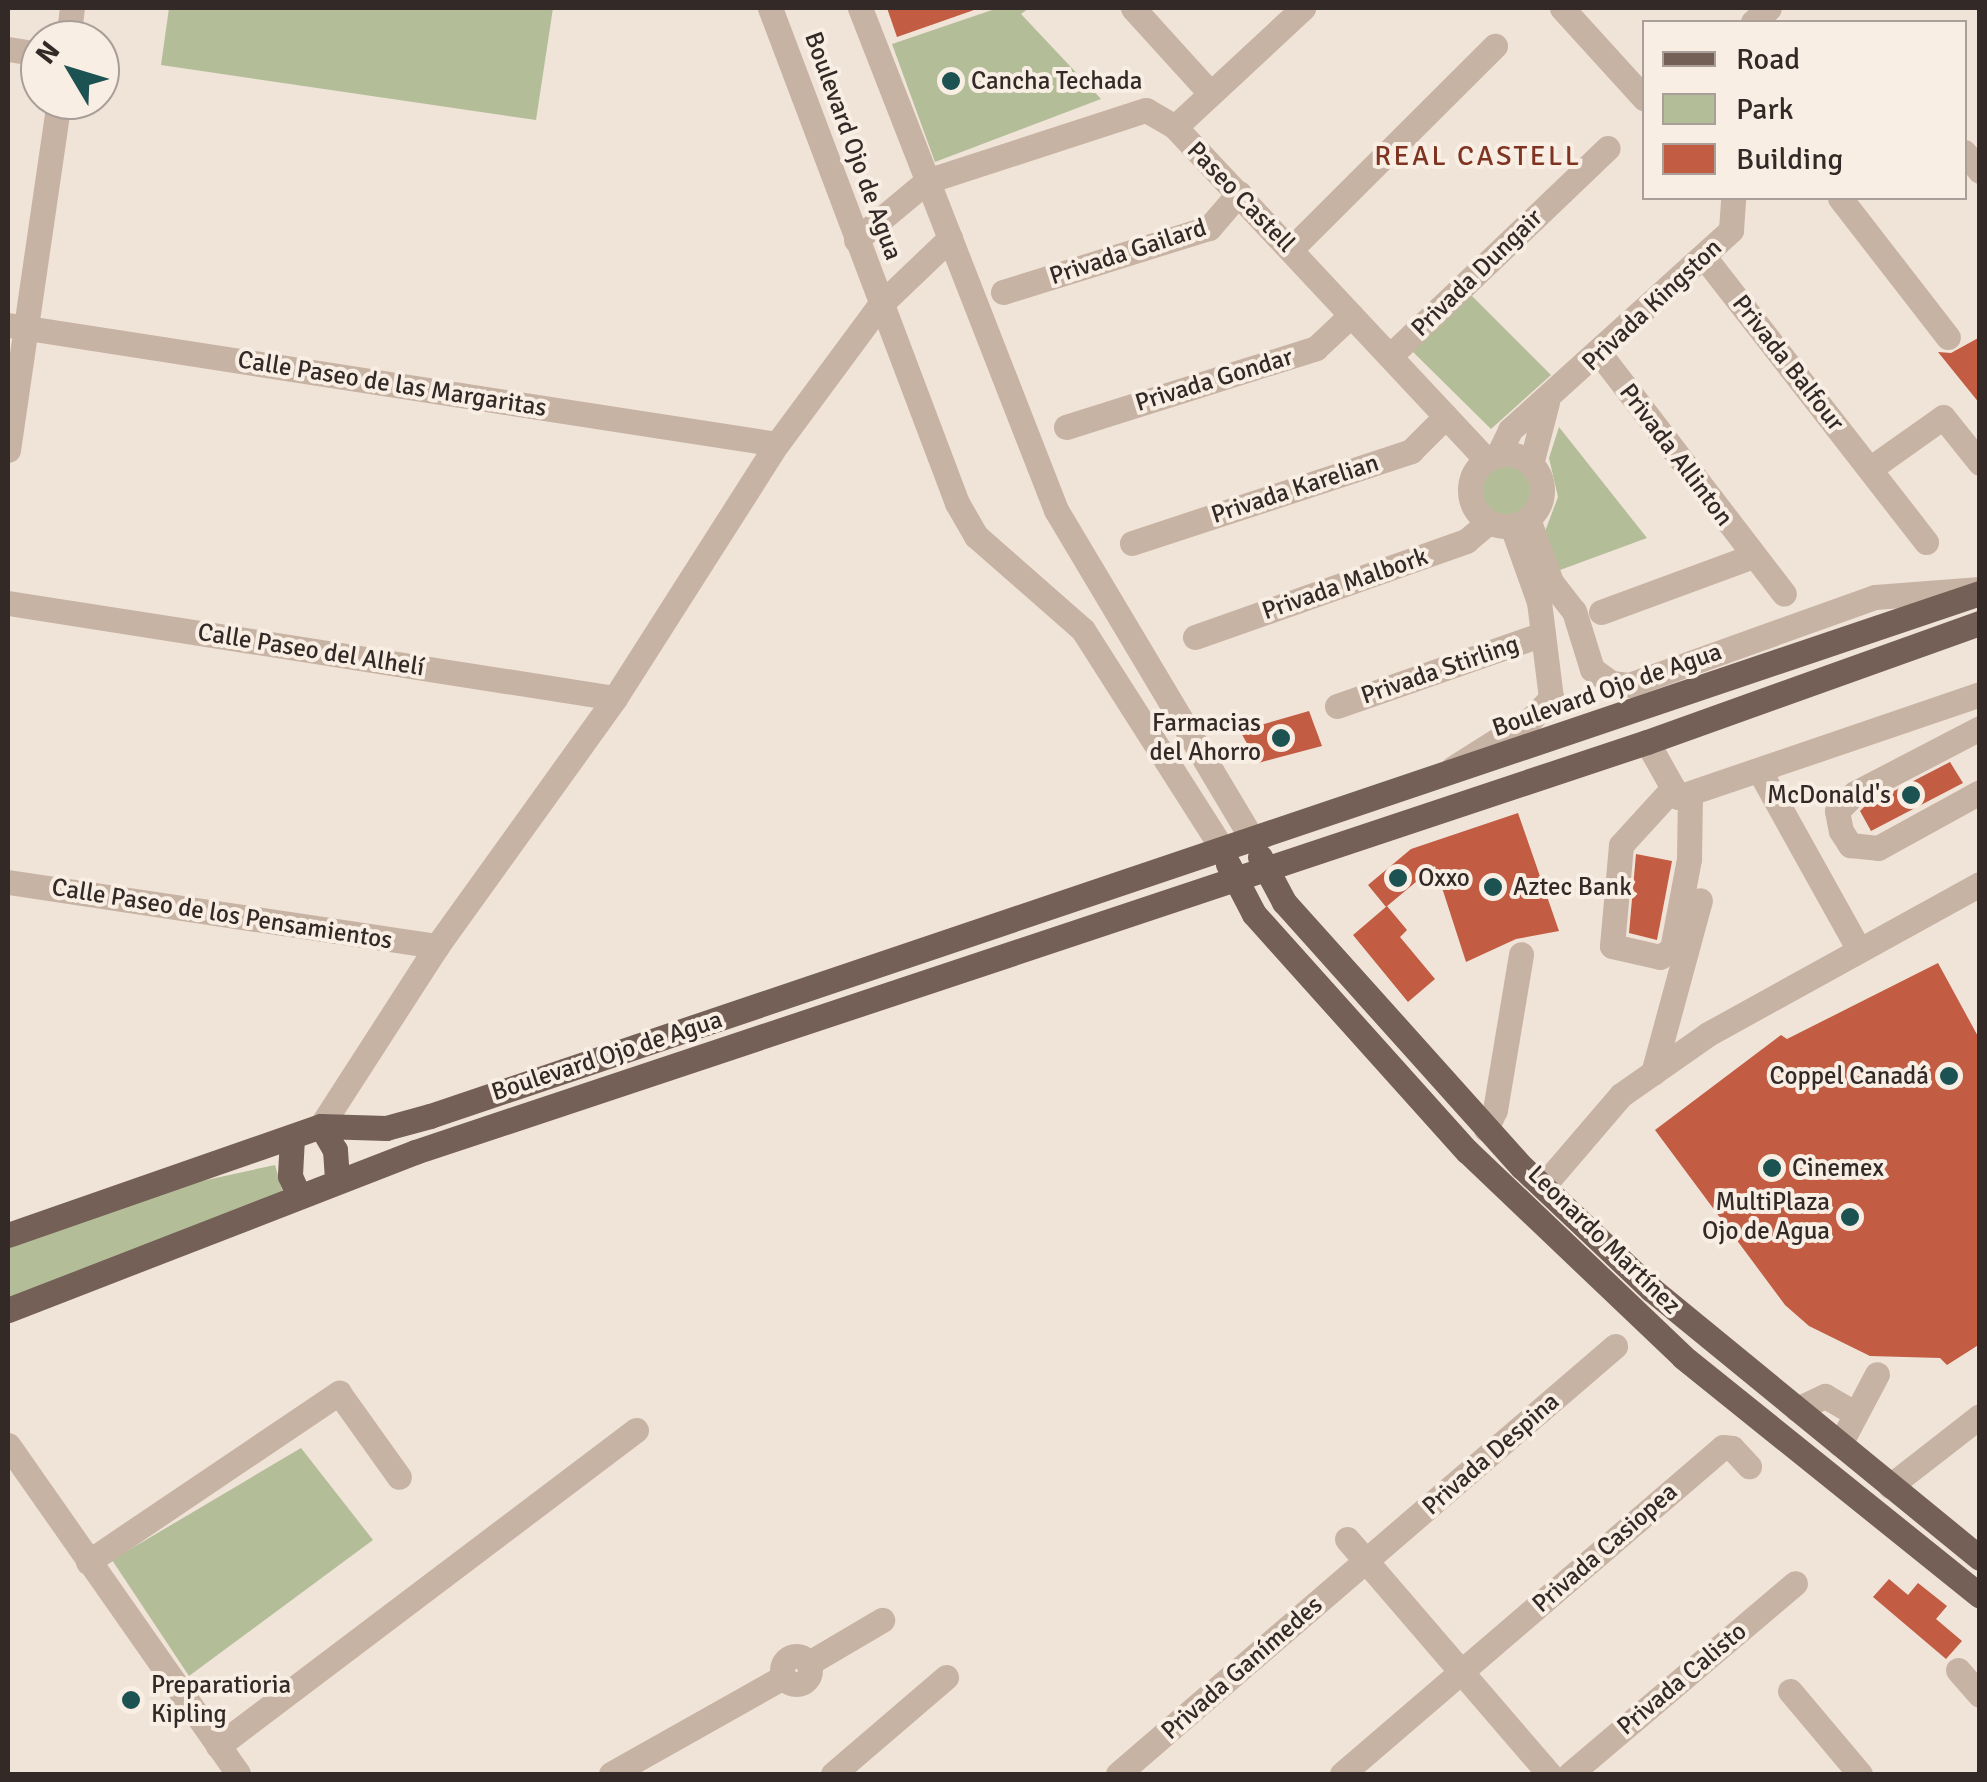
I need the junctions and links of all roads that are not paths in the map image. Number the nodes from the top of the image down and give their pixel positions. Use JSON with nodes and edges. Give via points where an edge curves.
{"nodes":[{"id":1,"x":770,"y":8,"type":"edge"},
{"id":2,"x":860,"y":8,"type":"edge"},
{"id":3,"x":1133,"y":8,"type":"edge"},
{"id":4,"x":1303,"y":8,"type":"edge"},
{"id":5,"x":1562,"y":8,"type":"edge"},
{"id":6,"x":1495,"y":46,"type":"dead end"},
{"id":7,"x":1210,"y":93,"type":"junction"},
{"id":8,"x":1642,"y":96,"type":"edge"},
{"id":9,"x":56,"y":120,"type":"edge"},
{"id":10,"x":1174,"y":127,"type":"junction"},
{"id":11,"x":1608,"y":148,"type":"dead end"},
{"id":12,"x":928,"y":181,"type":"junction"},
{"id":13,"x":1238,"y":194,"type":"junction"},
{"id":14,"x":1737,"y":200,"type":"edge"},
{"id":15,"x":1842,"y":200,"type":"edge"},
{"id":16,"x":950,"y":238,"type":"junction"},
{"id":17,"x":856,"y":240,"type":"junction"},
{"id":18,"x":1291,"y":249,"type":"junction"},
{"id":19,"x":1705,"y":258,"type":"junction"},
{"id":20,"x":1003,"y":292,"type":"dead end"},
{"id":21,"x":880,"y":305,"type":"junction"},
{"id":22,"x":1351,"y":315,"type":"junction"},
{"id":23,"x":17,"y":326,"type":"edge"},
{"id":24,"x":1948,"y":337,"type":"dead end"},
{"id":25,"x":1600,"y":354,"type":"junction"},
{"id":26,"x":1390,"y":356,"type":"junction"},
{"id":27,"x":1548,"y":402,"type":"junction"},
{"id":28,"x":1446,"y":416,"type":"junction"},
{"id":29,"x":1066,"y":427,"type":"dead end"},
{"id":30,"x":777,"y":444,"type":"junction"},
{"id":31,"x":8,"y":450,"type":"edge"},
{"id":32,"x":1492,"y":457,"type":"junction"},
{"id":33,"x":1980,"y":462,"type":"edge"},
{"id":34,"x":1531,"y":464,"type":"junction"},
{"id":35,"x":1871,"y":468,"type":"junction"},
{"id":36,"x":1510,"y":522,"type":"junction"},
{"id":37,"x":1926,"y":542,"type":"dead end"},
{"id":38,"x":1132,"y":543,"type":"dead end"},
{"id":39,"x":1753,"y":556,"type":"junction"},
{"id":40,"x":1980,"y":591,"type":"edge"},
{"id":41,"x":1784,"y":594,"type":"dead end"},
{"id":42,"x":8,"y":603,"type":"edge"},
{"id":43,"x":1602,"y":612,"type":"dead end"},
{"id":44,"x":1980,"y":622,"type":"edge"},
{"id":45,"x":1543,"y":634,"type":"junction"},
{"id":46,"x":1195,"y":638,"type":"dead end"},
{"id":47,"x":1980,"y":694,"type":"edge"},
{"id":48,"x":615,"y":698,"type":"junction"},
{"id":49,"x":1337,"y":706,"type":"dead end"},
{"id":50,"x":1980,"y":728,"type":"edge"},
{"id":51,"x":1647,"y":742,"type":"junction"},
{"id":52,"x":1760,"y":772,"type":"junction"},
{"id":53,"x":1439,"y":780,"type":"junction"},
{"id":54,"x":1681,"y":791,"type":"junction"},
{"id":55,"x":1980,"y":792,"type":"edge"},
{"id":56,"x":1252,"y":839,"type":"junction"},
{"id":57,"x":1223,"y":850,"type":"junction"},
{"id":58,"x":1264,"y":868,"type":"junction"},
{"id":59,"x":1233,"y":879,"type":"junction"},
{"id":60,"x":8,"y":882,"type":"edge"},
{"id":61,"x":1980,"y":884,"type":"edge"},
{"id":62,"x":1700,"y":900,"type":"dead end"},
{"id":63,"x":437,"y":946,"type":"junction"},
{"id":64,"x":1858,"y":948,"type":"junction"},
{"id":65,"x":1520,"y":954,"type":"dead end"},
{"id":66,"x":1653,"y":1073,"type":"junction"},
{"id":67,"x":320,"y":1126,"type":"junction"},
{"id":68,"x":1486,"y":1130,"type":"junction"},
{"id":69,"x":292,"y":1137,"type":"junction"},
{"id":70,"x":1566,"y":1160,"type":"junction"},
{"id":71,"x":1522,"y":1167,"type":"junction"},
{"id":72,"x":1493,"y":1176,"type":"junction"},
{"id":73,"x":336,"y":1180,"type":"junction"},
{"id":74,"x":1543,"y":1186,"type":"junction"},
{"id":75,"x":299,"y":1196,"type":"junction"},
{"id":76,"x":1548,"y":1229,"type":"junction"},
{"id":77,"x":8,"y":1235,"type":"edge"},
{"id":78,"x":8,"y":1310,"type":"edge"},
{"id":79,"x":1614,"y":1346,"type":"dead end"},
{"id":80,"x":1878,"y":1374,"type":"dead end"},
{"id":81,"x":1797,"y":1409,"type":"junction"},
{"id":82,"x":1855,"y":1413,"type":"junction"},
{"id":83,"x":1980,"y":1416,"type":"edge"},
{"id":84,"x":636,"y":1430,"type":"dead end"},
{"id":85,"x":1840,"y":1444,"type":"junction"},
{"id":86,"x":8,"y":1445,"type":"edge"},
{"id":87,"x":1749,"y":1466,"type":"dead end"},
{"id":88,"x":399,"y":1477,"type":"dead end"},
{"id":89,"x":1890,"y":1486,"type":"junction"},
{"id":90,"x":1873,"y":1507,"type":"junction"},
{"id":91,"x":1347,"y":1539,"type":"dead end"},
{"id":92,"x":1980,"y":1558,"type":"edge"},
{"id":93,"x":1367,"y":1561,"type":"junction"},
{"id":94,"x":88,"y":1562,"type":"junction"},
{"id":95,"x":1795,"y":1583,"type":"dead end"},
{"id":96,"x":1980,"y":1596,"type":"edge"},
{"id":97,"x":882,"y":1620,"type":"dead end"},
{"id":98,"x":1460,"y":1672,"type":"junction"},
{"id":99,"x":946,"y":1677,"type":"dead end"},
{"id":100,"x":1790,"y":1691,"type":"dead end"},
{"id":101,"x":218,"y":1746,"type":"junction"},
{"id":102,"x":238,"y":1774,"type":"edge"},
{"id":103,"x":611,"y":1774,"type":"edge"},
{"id":104,"x":833,"y":1774,"type":"edge"},
{"id":105,"x":1118,"y":1774,"type":"edge"},
{"id":106,"x":1342,"y":1774,"type":"edge"},
{"id":107,"x":1548,"y":1774,"type":"edge"},
{"id":108,"x":1570,"y":1774,"type":"edge"},
{"id":109,"x":1860,"y":1774,"type":"edge"}],
"edges":[{"from":1,"to":17,"type":"street","name":"Boulevard Ojo de Agua"},
{"from":2,"to":12,"type":"street"},
{"from":3,"to":7,"type":"street"},
{"from":4,"to":7,"type":"street"},
{"from":5,"to":8,"type":"street"},
{"from":6,"to":18,"type":"street"},
{"from":7,"to":10,"type":"street"},
{"from":9,"to":23,"type":"street"},
{"from":10,"to":12,"type":"street","name":"Paseo Castell","via":[[1146,110],[1132,110]]},
{"from":10,"to":13,"type":"street","name":"Paseo Castell"},
{"from":11,"to":26,"type":"street","name":"Privada Dungair"},
{"from":12,"to":16,"type":"street"},
{"from":12,"to":17,"type":"street"},
{"from":13,"to":18,"type":"street","name":"Paseo Castell"},
{"from":13,"to":20,"type":"street","name":"Privada Gailard","via":[[1209,228]]},
{"from":14,"to":19,"type":"street","name":"Privada Kingston","via":[[1731,230]]},
{"from":15,"to":24,"type":"street"},
{"from":16,"to":21,"type":"street","name":"Boulevard Ojo de Agua"},
{"from":16,"to":56,"type":"street","via":[[1056,510]]},
{"from":17,"to":21,"type":"street","name":"Boulevard Ojo de Agua"},
{"from":18,"to":22,"type":"street","name":"Paseo Castell"},
{"from":19,"to":25,"type":"street","name":"Privada Kingston"},
{"from":19,"to":35,"type":"street","name":"Privada Balfour"},
{"from":21,"to":30,"type":"street","name":"Boulevard Ojo de Agua"},
{"from":21,"to":57,"type":"street","name":"Boulevard Ojo de Agua","via":[[976,536],[1083,630]]},
{"from":22,"to":26,"type":"street","name":"Paseo Castell"},
{"from":22,"to":29,"type":"street","name":"Privada Gondar","via":[[1316,348]]},
{"from":23,"to":30,"type":"street","name":"Calle Paseo de las Margaritas"},
{"from":23,"to":31,"type":"street"},
{"from":25,"to":27,"type":"street","name":"Privada Kingston"},
{"from":25,"to":39,"type":"street","name":"Privada Allinton"},
{"from":26,"to":28,"type":"street","name":"Paseo Castell"},
{"from":27,"to":32,"type":"street","name":"Privada Kingston","via":[[1510,430]]},
{"from":27,"to":34,"type":"street"},
{"from":28,"to":32,"type":"street","name":"Paseo Castell"},
{"from":28,"to":38,"type":"street","name":"Privada Karelian","via":[[1411,452]]},
{"from":30,"to":48,"type":"street","name":"Boulevard Ojo de Agua"},
{"from":32,"to":34,"type":"street"},
{"from":32,"to":36,"type":"street","via":[[1470,492]]},
{"from":33,"to":35,"type":"street","via":[[1943,417]]},
{"from":34,"to":36,"type":"street","via":[[1542,488]]},
{"from":35,"to":37,"type":"street","name":"Privada Balfour"},
{"from":36,"to":40,"type":"street","via":[[1574,611],[1592,669],[1611,684],[1629,685],[1875,598]]},
{"from":36,"to":45,"type":"street"},
{"from":36,"to":46,"type":"street","name":"Privada Malbork"},
{"from":39,"to":41,"type":"street","name":"Privada Allinton"},
{"from":39,"to":43,"type":"street","name":"Privada Allinton"},
{"from":40,"to":53,"type":"main road","name":"Boulevard Ojo de Agua"},
{"from":42,"to":48,"type":"street","name":"Calle Paseo del Alhelí"},
{"from":44,"to":51,"type":"main road","name":"Boulevard Ojo de Agua"},
{"from":45,"to":49,"type":"street","name":"Privada Stirling"},
{"from":45,"to":53,"type":"street","via":[[1551,698]]},
{"from":47,"to":52,"type":"street"},
{"from":48,"to":63,"type":"street","name":"Boulevard Ojo de Agua"},
{"from":50,"to":55,"type":"street","via":[[1855,793],[1838,811],[1841,831],[1850,845],[1878,848]]},
{"from":51,"to":54,"type":"street"},
{"from":51,"to":58,"type":"main road","name":"Boulevard Ojo de Agua"},
{"from":52,"to":54,"type":"street"},
{"from":52,"to":64,"type":"street"},
{"from":53,"to":56,"type":"main road","name":"Boulevard Ojo de Agua"},
{"from":54,"to":54,"type":"street","via":[[1621,845],[1612,946],[1660,957],[1672,949],[1690,859]]},
{"from":56,"to":57,"type":"main road","name":"Boulevard Ojo de Agua"},
{"from":56,"to":58,"type":"main road"},
{"from":57,"to":59,"type":"main road","name":"Boulevard Ojo de Agua"},
{"from":57,"to":67,"type":"main road","name":"Boulevard Ojo de Agua","via":[[430,1116],[386,1128]]},
{"from":58,"to":59,"type":"main road","name":"Boulevard Ojo de Agua"},
{"from":58,"to":68,"type":"main road","name":"Leonardo Martínez","via":[[1284,902]]},
{"from":59,"to":72,"type":"main road","name":"Leonardo Martínez","via":[[1254,914]]},
{"from":59,"to":73,"type":"main road","name":"Boulevard Ojo de Agua"},
{"from":60,"to":63,"type":"street","name":"Calle Paseo de los Pensamientos"},
{"from":61,"to":64,"type":"street"},
{"from":62,"to":66,"type":"street"},
{"from":63,"to":67,"type":"street","name":"Boulevard Ojo de Agua"},
{"from":64,"to":66,"type":"street","via":[[1756,1002]]},
{"from":65,"to":68,"type":"street","via":[[1495,1110]]},
{"from":66,"to":70,"type":"street","via":[[1621,1095]]},
{"from":67,"to":69,"type":"main road","name":"Boulevard Ojo de Agua"},
{"from":67,"to":73,"type":"main road","via":[[336,1150]]},
{"from":68,"to":71,"type":"main road","name":"Leonardo Martínez"},
{"from":69,"to":75,"type":"main road","via":[[290,1176]]},
{"from":69,"to":77,"type":"main road","name":"Boulevard Ojo de Agua"},
{"from":70,"to":71,"type":"street"},
{"from":70,"to":74,"type":"street"},
{"from":71,"to":74,"type":"main road","name":"Leonardo Martínez"},
{"from":72,"to":74,"type":"main road"},
{"from":72,"to":76,"type":"main road","name":"Leonardo Martínez"},
{"from":73,"to":75,"type":"main road","name":"Boulevard Ojo de Agua"},
{"from":74,"to":76,"type":"main road"},
{"from":74,"to":81,"type":"main road","name":"Leonardo Martínez","via":[[1652,1289]]},
{"from":75,"to":78,"type":"main road","name":"Boulevard Ojo de Agua"},
{"from":76,"to":90,"type":"main road","name":"Leonardo Martínez","via":[[1683,1357]]},
{"from":79,"to":93,"type":"street","name":"Privada Despina"},
{"from":80,"to":82,"type":"street"},
{"from":81,"to":82,"type":"street","via":[[1826,1396]]},
{"from":81,"to":85,"type":"main road","name":"Leonardo Martínez"},
{"from":82,"to":85,"type":"street"},
{"from":83,"to":89,"type":"street"},
{"from":84,"to":101,"type":"street"},
{"from":85,"to":89,"type":"main road","name":"Leonardo Martínez"},
{"from":86,"to":94,"type":"street"},
{"from":87,"to":98,"type":"street","name":"Privada Casiopea","via":[[1732,1448],[1723,1448]]},
{"from":88,"to":94,"type":"street","via":[[339,1393]]},
{"from":89,"to":90,"type":"main road"},
{"from":89,"to":92,"type":"main road","name":"Leonardo Martínez"},
{"from":90,"to":96,"type":"main road","name":"Leonardo Martínez"},
{"from":91,"to":93,"type":"street"},
{"from":93,"to":98,"type":"street"},
{"from":93,"to":105,"type":"street","name":"Privada Ganímedes"},
{"from":94,"to":101,"type":"street"},
{"from":95,"to":108,"type":"street","name":"Privada Calisto"},
{"from":97,"to":103,"type":"street","via":[[810,1663],[789,1657],[783,1677]]},
{"from":98,"to":106,"type":"street"},
{"from":98,"to":107,"type":"street"},
{"from":99,"to":104,"type":"street"},
{"from":100,"to":109,"type":"street"},
{"from":101,"to":102,"type":"street"}]}
